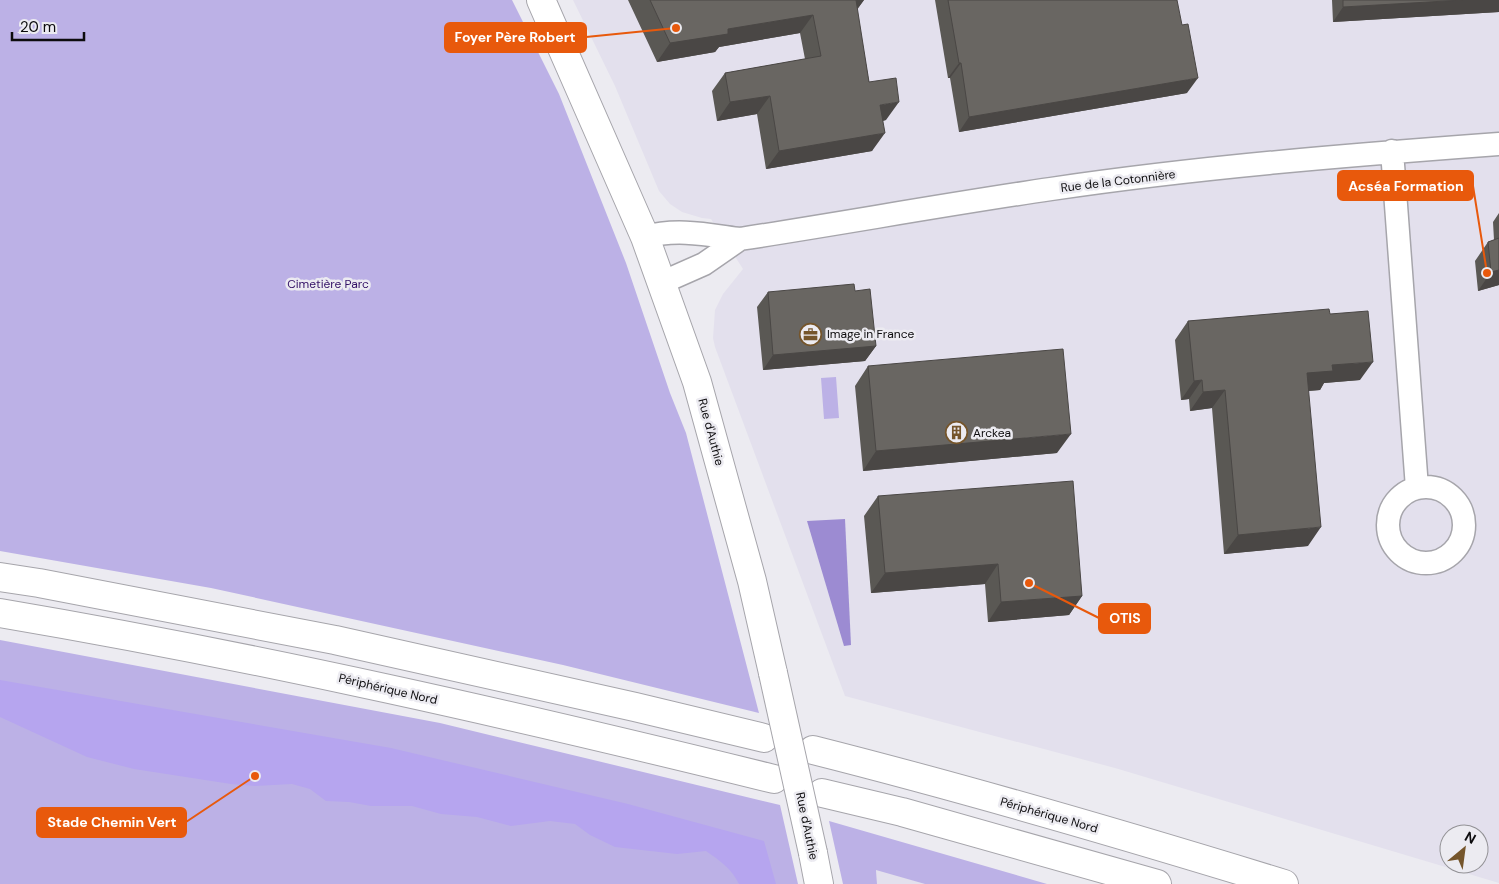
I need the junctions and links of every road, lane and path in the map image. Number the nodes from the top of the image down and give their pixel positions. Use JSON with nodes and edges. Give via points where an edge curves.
{"nodes":[{"id":1,"x":542,"y":0,"type":"edge"},
{"id":2,"x":1499,"y":144,"type":"edge"},
{"id":3,"x":1392,"y":151,"type":"junction"},
{"id":4,"x":645,"y":237,"type":"junction"},
{"id":5,"x":740,"y":239,"type":"junction"},
{"id":6,"x":661,"y":283,"type":"junction"},
{"id":7,"x":1417,"y":488,"type":"dead end"},
{"id":8,"x":0,"y":577,"type":"edge"},
{"id":9,"x":0,"y":612,"type":"edge"},
{"id":10,"x":764,"y":738,"type":"dead end"},
{"id":11,"x":813,"y":750,"type":"dead end"},
{"id":12,"x":774,"y":779,"type":"dead end"},
{"id":13,"x":822,"y":793,"type":"dead end"},
{"id":14,"x":819,"y":884,"type":"edge"},
{"id":15,"x":1157,"y":884,"type":"edge"},
{"id":16,"x":1284,"y":884,"type":"edge"}],
"edges":[{"from":1,"to":4,"type":"main road","name":"Rue d'Authie"},
{"from":2,"to":3,"type":"street","name":"Rue de la Cotonnière"},
{"from":3,"to":5,"type":"street","name":"Rue de la Cotonnière","via":[[1052,188]]},
{"from":3,"to":7,"type":"street"},
{"from":4,"to":5,"type":"street","name":"Rue de la Cotonnière","via":[[675,232]]},
{"from":4,"to":6,"type":"main road","name":"Rue d'Authie"},
{"from":5,"to":6,"type":"street","name":"Rue de la Cotonnière","via":[[704,264]]},
{"from":6,"to":14,"type":"main road","name":"Rue d'Authie","bridge":true,"via":[[697,382],[752,581]]},
{"from":8,"to":10,"type":"main road","via":[[336,640]]},
{"from":9,"to":12,"type":"main road","name":"Périphérique Nord","via":[[303,670]]},
{"from":11,"to":16,"type":"main road","name":"Périphérique Nord","via":[[909,774]]},
{"from":13,"to":15,"type":"main road","via":[[902,812]]}]}
